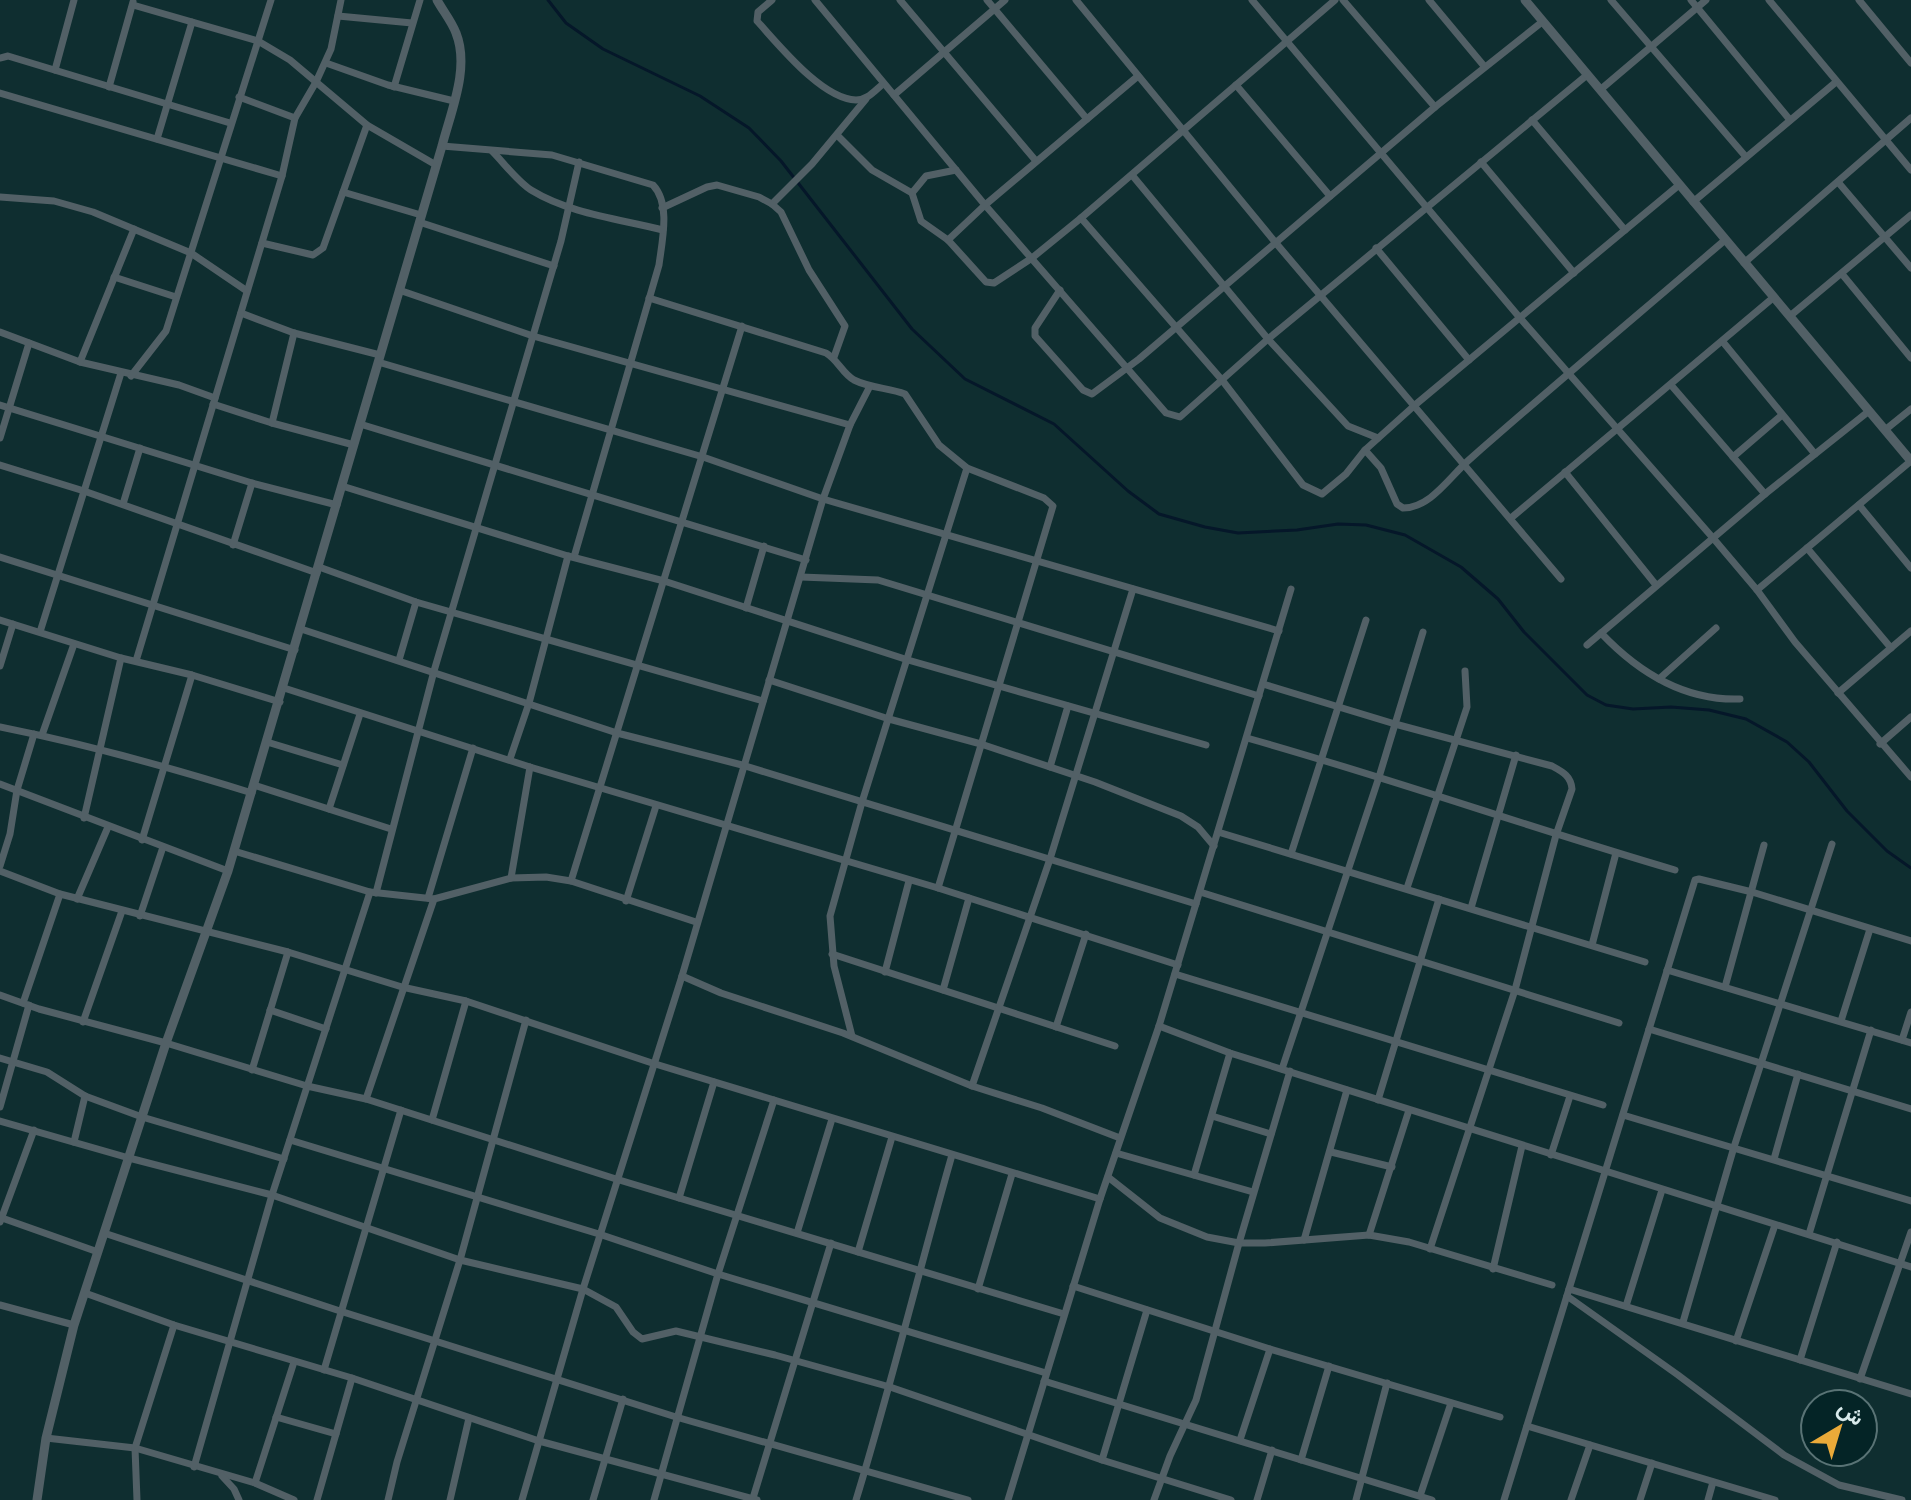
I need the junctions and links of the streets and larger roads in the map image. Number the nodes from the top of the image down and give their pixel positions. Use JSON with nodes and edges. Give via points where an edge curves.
{"nodes":[{"id":1,"x":74,"y":0,"type":"edge"},
{"id":2,"x":271,"y":0,"type":"edge"},
{"id":3,"x":420,"y":0,"type":"edge"},
{"id":4,"x":437,"y":0,"type":"edge"},
{"id":5,"x":772,"y":0,"type":"edge"},
{"id":6,"x":815,"y":0,"type":"edge"},
{"id":7,"x":900,"y":0,"type":"edge"},
{"id":8,"x":987,"y":0,"type":"edge"},
{"id":9,"x":1005,"y":0,"type":"edge"},
{"id":10,"x":1076,"y":0,"type":"edge"},
{"id":11,"x":1252,"y":0,"type":"edge"},
{"id":12,"x":1335,"y":0,"type":"edge"},
{"id":13,"x":1343,"y":0,"type":"edge"},
{"id":14,"x":1429,"y":0,"type":"edge"},
{"id":15,"x":1525,"y":0,"type":"edge"},
{"id":16,"x":1611,"y":0,"type":"edge"},
{"id":17,"x":1691,"y":0,"type":"edge"},
{"id":18,"x":1706,"y":0,"type":"edge"},
{"id":19,"x":1769,"y":0,"type":"edge"},
{"id":20,"x":1859,"y":0,"type":"edge"},
{"id":21,"x":338,"y":1,"type":"edge"},
{"id":22,"x":133,"y":2,"type":"edge"},
{"id":23,"x":1697,"y":7,"type":"junction"},
{"id":24,"x":994,"y":9,"type":"junction"},
{"id":25,"x":338,"y":16,"type":"junction"},
{"id":26,"x":192,"y":22,"type":"junction"},
{"id":27,"x":1542,"y":22,"type":"junction"},
{"id":28,"x":412,"y":23,"type":"junction"},
{"id":29,"x":258,"y":41,"type":"junction"},
{"id":30,"x":1287,"y":41,"type":"junction"},
{"id":31,"x":1650,"y":47,"type":"junction"},
{"id":32,"x":944,"y":52,"type":"junction"},
{"id":33,"x":0,"y":58,"type":"edge"},
{"id":34,"x":326,"y":63,"type":"junction"},
{"id":35,"x":1911,"y":63,"type":"edge"},
{"id":36,"x":1484,"y":66,"type":"junction"},
{"id":37,"x":55,"y":70,"type":"junction"},
{"id":38,"x":1587,"y":75,"type":"junction"},
{"id":39,"x":1138,"y":76,"type":"junction"},
{"id":40,"x":316,"y":82,"type":"junction"},
{"id":41,"x":1836,"y":82,"type":"junction"},
{"id":42,"x":883,"y":84,"type":"junction"},
{"id":43,"x":1236,"y":85,"type":"junction"},
{"id":44,"x":109,"y":87,"type":"junction"},
{"id":45,"x":394,"y":87,"type":"junction"},
{"id":46,"x":1600,"y":90,"type":"junction"},
{"id":47,"x":0,"y":93,"type":"edge"},
{"id":48,"x":894,"y":95,"type":"junction"},
{"id":49,"x":239,"y":97,"type":"junction"},
{"id":50,"x":867,"y":98,"type":"junction"},
{"id":51,"x":454,"y":101,"type":"junction"},
{"id":52,"x":169,"y":105,"type":"junction"},
{"id":53,"x":1435,"y":107,"type":"junction"},
{"id":54,"x":295,"y":118,"type":"junction"},
{"id":55,"x":1911,"y":118,"type":"edge"},
{"id":56,"x":1087,"y":119,"type":"junction"},
{"id":57,"x":1532,"y":120,"type":"junction"},
{"id":58,"x":1790,"y":120,"type":"junction"},
{"id":59,"x":230,"y":123,"type":"junction"},
{"id":60,"x":367,"y":125,"type":"junction"},
{"id":61,"x":1183,"y":130,"type":"junction"},
{"id":62,"x":837,"y":135,"type":"junction"},
{"id":63,"x":157,"y":139,"type":"junction"},
{"id":64,"x":1886,"y":140,"type":"junction"},
{"id":65,"x":442,"y":146,"type":"junction"},
{"id":66,"x":491,"y":150,"type":"junction"},
{"id":67,"x":1382,"y":152,"type":"junction"},
{"id":68,"x":220,"y":157,"type":"junction"},
{"id":69,"x":1746,"y":157,"type":"junction"},
{"id":70,"x":1036,"y":161,"type":"junction"},
{"id":71,"x":579,"y":162,"type":"junction"},
{"id":72,"x":1481,"y":162,"type":"junction"},
{"id":73,"x":436,"y":165,"type":"junction"},
{"id":74,"x":956,"y":170,"type":"junction"},
{"id":75,"x":1911,"y":170,"type":"edge"},
{"id":76,"x":1132,"y":175,"type":"junction"},
{"id":77,"x":282,"y":176,"type":"junction"},
{"id":78,"x":1838,"y":182,"type":"junction"},
{"id":79,"x":1679,"y":185,"type":"junction"},
{"id":80,"x":343,"y":192,"type":"junction"},
{"id":81,"x":912,"y":193,"type":"junction"},
{"id":82,"x":1330,"y":196,"type":"junction"},
{"id":83,"x":0,"y":197,"type":"edge"},
{"id":84,"x":1693,"y":202,"type":"junction"},
{"id":85,"x":772,"y":204,"type":"junction"},
{"id":86,"x":985,"y":205,"type":"junction"},
{"id":87,"x":1427,"y":206,"type":"junction"},
{"id":88,"x":569,"y":207,"type":"junction"},
{"id":89,"x":662,"y":208,"type":"junction"},
{"id":90,"x":1911,"y":215,"type":"edge"},
{"id":91,"x":420,"y":218,"type":"junction"},
{"id":92,"x":1081,"y":218,"type":"junction"},
{"id":93,"x":134,"y":229,"type":"junction"},
{"id":94,"x":663,"y":230,"type":"junction"},
{"id":95,"x":1625,"y":230,"type":"junction"},
{"id":96,"x":1885,"y":238,"type":"junction"},
{"id":97,"x":948,"y":240,"type":"junction"},
{"id":98,"x":1725,"y":240,"type":"junction"},
{"id":99,"x":1275,"y":242,"type":"junction"},
{"id":100,"x":262,"y":243,"type":"junction"},
{"id":101,"x":1376,"y":248,"type":"junction"},
{"id":102,"x":191,"y":253,"type":"junction"},
{"id":103,"x":1032,"y":258,"type":"junction"},
{"id":104,"x":1744,"y":263,"type":"junction"},
{"id":105,"x":554,"y":266,"type":"junction"},
{"id":106,"x":1911,"y":268,"type":"edge"},
{"id":107,"x":1574,"y":273,"type":"junction"},
{"id":108,"x":1842,"y":274,"type":"junction"},
{"id":109,"x":114,"y":277,"type":"junction"},
{"id":110,"x":1222,"y":286,"type":"junction"},
{"id":111,"x":399,"y":290,"type":"junction"},
{"id":112,"x":1060,"y":290,"type":"junction"},
{"id":113,"x":247,"y":291,"type":"junction"},
{"id":114,"x":1321,"y":295,"type":"junction"},
{"id":115,"x":176,"y":297,"type":"junction"},
{"id":116,"x":1774,"y":297,"type":"junction"},
{"id":117,"x":649,"y":298,"type":"junction"},
{"id":118,"x":241,"y":313,"type":"junction"},
{"id":119,"x":1790,"y":316,"type":"junction"},
{"id":120,"x":1520,"y":318,"type":"junction"},
{"id":121,"x":742,"y":326,"type":"junction"},
{"id":122,"x":1176,"y":327,"type":"junction"},
{"id":123,"x":0,"y":332,"type":"edge"},
{"id":124,"x":294,"y":333,"type":"junction"},
{"id":125,"x":533,"y":336,"type":"junction"},
{"id":126,"x":1268,"y":339,"type":"junction"},
{"id":127,"x":1723,"y":342,"type":"junction"},
{"id":128,"x":29,"y":343,"type":"junction"},
{"id":129,"x":834,"y":357,"type":"junction"},
{"id":130,"x":1911,"y":358,"type":"edge"},
{"id":131,"x":379,"y":359,"type":"junction"},
{"id":132,"x":1469,"y":360,"type":"junction"},
{"id":133,"x":80,"y":362,"type":"junction"},
{"id":134,"x":631,"y":362,"type":"junction"},
{"id":135,"x":1127,"y":366,"type":"junction"},
{"id":136,"x":121,"y":373,"type":"junction"},
{"id":137,"x":1569,"y":373,"type":"junction"},
{"id":138,"x":131,"y":376,"type":"junction"},
{"id":139,"x":1222,"y":380,"type":"junction"},
{"id":140,"x":1671,"y":385,"type":"junction"},
{"id":141,"x":870,"y":386,"type":"junction"},
{"id":142,"x":723,"y":389,"type":"junction"},
{"id":143,"x":214,"y":401,"type":"junction"},
{"id":144,"x":513,"y":403,"type":"junction"},
{"id":145,"x":0,"y":405,"type":"edge"},
{"id":146,"x":1415,"y":405,"type":"junction"},
{"id":147,"x":9,"y":408,"type":"junction"},
{"id":148,"x":1911,"y":409,"type":"edge"},
{"id":149,"x":1869,"y":411,"type":"junction"},
{"id":150,"x":1782,"y":415,"type":"junction"},
{"id":151,"x":272,"y":423,"type":"junction"},
{"id":152,"x":360,"y":424,"type":"junction"},
{"id":153,"x":850,"y":425,"type":"junction"},
{"id":154,"x":610,"y":429,"type":"junction"},
{"id":155,"x":1618,"y":430,"type":"junction"},
{"id":156,"x":1885,"y":430,"type":"junction"},
{"id":157,"x":102,"y":437,"type":"junction"},
{"id":158,"x":0,"y":438,"type":"edge"},
{"id":159,"x":1378,"y":438,"type":"junction"},
{"id":160,"x":354,"y":445,"type":"junction"},
{"id":161,"x":140,"y":448,"type":"junction"},
{"id":162,"x":1365,"y":450,"type":"junction"},
{"id":163,"x":1815,"y":454,"type":"junction"},
{"id":164,"x":703,"y":457,"type":"junction"},
{"id":165,"x":1733,"y":457,"type":"junction"},
{"id":166,"x":1911,"y":461,"type":"edge"},
{"id":167,"x":1464,"y":464,"type":"junction"},
{"id":168,"x":0,"y":465,"type":"edge"},
{"id":169,"x":194,"y":465,"type":"junction"},
{"id":170,"x":494,"y":465,"type":"junction"},
{"id":171,"x":967,"y":468,"type":"junction"},
{"id":172,"x":1565,"y":472,"type":"junction"},
{"id":173,"x":252,"y":483,"type":"junction"},
{"id":174,"x":342,"y":486,"type":"junction"},
{"id":175,"x":84,"y":491,"type":"junction"},
{"id":176,"x":592,"y":494,"type":"junction"},
{"id":177,"x":1765,"y":494,"type":"junction"},
{"id":178,"x":823,"y":499,"type":"junction"},
{"id":179,"x":123,"y":504,"type":"junction"},
{"id":180,"x":337,"y":505,"type":"junction"},
{"id":181,"x":1859,"y":505,"type":"junction"},
{"id":182,"x":1511,"y":518,"type":"junction"},
{"id":183,"x":682,"y":522,"type":"junction"},
{"id":184,"x":177,"y":524,"type":"junction"},
{"id":185,"x":477,"y":527,"type":"junction"},
{"id":186,"x":946,"y":534,"type":"junction"},
{"id":187,"x":1713,"y":538,"type":"junction"},
{"id":188,"x":233,"y":545,"type":"junction"},
{"id":189,"x":764,"y":546,"type":"junction"},
{"id":190,"x":1807,"y":548,"type":"junction"},
{"id":191,"x":571,"y":556,"type":"junction"},
{"id":192,"x":0,"y":557,"type":"edge"},
{"id":193,"x":806,"y":560,"type":"junction"},
{"id":194,"x":1035,"y":560,"type":"junction"},
{"id":195,"x":1911,"y":568,"type":"edge"},
{"id":196,"x":318,"y":570,"type":"junction"},
{"id":197,"x":56,"y":574,"type":"junction"},
{"id":198,"x":801,"y":577,"type":"junction"},
{"id":199,"x":1561,"y":579,"type":"dead end"},
{"id":200,"x":664,"y":581,"type":"junction"},
{"id":201,"x":1656,"y":585,"type":"junction"},
{"id":202,"x":1133,"y":589,"type":"junction"},
{"id":203,"x":1291,"y":589,"type":"dead end"},
{"id":204,"x":1757,"y":590,"type":"junction"},
{"id":205,"x":927,"y":596,"type":"junction"},
{"id":206,"x":416,"y":602,"type":"junction"},
{"id":207,"x":153,"y":605,"type":"junction"},
{"id":208,"x":746,"y":608,"type":"junction"},
{"id":209,"x":454,"y":610,"type":"junction"},
{"id":210,"x":0,"y":620,"type":"edge"},
{"id":211,"x":1366,"y":620,"type":"dead end"},
{"id":212,"x":787,"y":621,"type":"junction"},
{"id":213,"x":1017,"y":622,"type":"junction"},
{"id":214,"x":13,"y":624,"type":"junction"},
{"id":215,"x":1716,"y":628,"type":"dead end"},
{"id":216,"x":301,"y":629,"type":"junction"},
{"id":217,"x":1279,"y":631,"type":"junction"},
{"id":218,"x":1911,"y":631,"type":"edge"},
{"id":219,"x":40,"y":632,"type":"junction"},
{"id":220,"x":1423,"y":632,"type":"dead end"},
{"id":221,"x":1601,"y":633,"type":"junction"},
{"id":222,"x":545,"y":638,"type":"junction"},
{"id":223,"x":74,"y":644,"type":"junction"},
{"id":224,"x":1587,"y":645,"type":"dead end"},
{"id":225,"x":1891,"y":648,"type":"junction"},
{"id":226,"x":295,"y":650,"type":"junction"},
{"id":227,"x":1113,"y":653,"type":"junction"},
{"id":228,"x":121,"y":658,"type":"junction"},
{"id":229,"x":399,"y":660,"type":"junction"},
{"id":230,"x":908,"y":660,"type":"junction"},
{"id":231,"x":136,"y":661,"type":"junction"},
{"id":232,"x":0,"y":666,"type":"edge"},
{"id":233,"x":638,"y":667,"type":"junction"},
{"id":234,"x":434,"y":671,"type":"junction"},
{"id":235,"x":1465,"y":671,"type":"dead end"},
{"id":236,"x":192,"y":675,"type":"junction"},
{"id":237,"x":1659,"y":679,"type":"junction"},
{"id":238,"x":769,"y":680,"type":"junction"},
{"id":239,"x":1263,"y":684,"type":"junction"},
{"id":240,"x":998,"y":685,"type":"junction"},
{"id":241,"x":284,"y":688,"type":"junction"},
{"id":242,"x":1838,"y":693,"type":"junction"},
{"id":243,"x":1259,"y":696,"type":"junction"},
{"id":244,"x":1740,"y":699,"type":"dead end"},
{"id":245,"x":763,"y":701,"type":"junction"},
{"id":246,"x":280,"y":702,"type":"junction"},
{"id":247,"x":529,"y":703,"type":"junction"},
{"id":248,"x":1068,"y":706,"type":"junction"},
{"id":249,"x":1338,"y":707,"type":"junction"},
{"id":250,"x":1095,"y":713,"type":"junction"},
{"id":251,"x":360,"y":714,"type":"junction"},
{"id":252,"x":1911,"y":717,"type":"edge"},
{"id":253,"x":889,"y":719,"type":"junction"},
{"id":254,"x":1395,"y":724,"type":"junction"},
{"id":255,"x":0,"y":727,"type":"edge"},
{"id":256,"x":418,"y":732,"type":"junction"},
{"id":257,"x":617,"y":733,"type":"junction"},
{"id":258,"x":38,"y":735,"type":"junction"},
{"id":259,"x":1247,"y":738,"type":"junction"},
{"id":260,"x":1456,"y":740,"type":"junction"},
{"id":261,"x":267,"y":742,"type":"junction"},
{"id":262,"x":981,"y":744,"type":"junction"},
{"id":263,"x":1880,"y":744,"type":"junction"},
{"id":264,"x":1206,"y":745,"type":"dead end"},
{"id":265,"x":473,"y":748,"type":"junction"},
{"id":266,"x":98,"y":750,"type":"junction"},
{"id":267,"x":1516,"y":755,"type":"junction"},
{"id":268,"x":510,"y":759,"type":"junction"},
{"id":269,"x":1320,"y":759,"type":"junction"},
{"id":270,"x":343,"y":765,"type":"junction"},
{"id":271,"x":742,"y":765,"type":"junction"},
{"id":272,"x":165,"y":766,"type":"junction"},
{"id":273,"x":530,"y":767,"type":"junction"},
{"id":274,"x":1050,"y":767,"type":"junction"},
{"id":275,"x":1076,"y":775,"type":"junction"},
{"id":276,"x":1379,"y":777,"type":"junction"},
{"id":277,"x":1911,"y":777,"type":"edge"},
{"id":278,"x":0,"y":784,"type":"edge"},
{"id":279,"x":253,"y":789,"type":"junction"},
{"id":280,"x":601,"y":789,"type":"junction"},
{"id":281,"x":17,"y":790,"type":"junction"},
{"id":282,"x":1439,"y":795,"type":"junction"},
{"id":283,"x":862,"y":802,"type":"junction"},
{"id":284,"x":656,"y":806,"type":"junction"},
{"id":285,"x":329,"y":809,"type":"junction"},
{"id":286,"x":1498,"y":815,"type":"junction"},
{"id":287,"x":84,"y":818,"type":"junction"},
{"id":288,"x":724,"y":826,"type":"junction"},
{"id":289,"x":108,"y":827,"type":"junction"},
{"id":290,"x":391,"y":829,"type":"junction"},
{"id":291,"x":956,"y":830,"type":"junction"},
{"id":292,"x":1218,"y":832,"type":"junction"},
{"id":293,"x":1556,"y":835,"type":"junction"},
{"id":294,"x":142,"y":840,"type":"junction"},
{"id":295,"x":1832,"y":844,"type":"dead end"},
{"id":296,"x":1764,"y":845,"type":"dead end"},
{"id":297,"x":1214,"y":846,"type":"junction"},
{"id":298,"x":163,"y":847,"type":"junction"},
{"id":299,"x":234,"y":851,"type":"junction"},
{"id":300,"x":1616,"y":853,"type":"junction"},
{"id":301,"x":1291,"y":854,"type":"junction"},
{"id":302,"x":1050,"y":859,"type":"junction"},
{"id":303,"x":845,"y":862,"type":"junction"},
{"id":304,"x":0,"y":868,"type":"edge"},
{"id":305,"x":1675,"y":870,"type":"dead end"},
{"id":306,"x":228,"y":871,"type":"junction"},
{"id":307,"x":1348,"y":871,"type":"junction"},
{"id":308,"x":511,"y":878,"type":"junction"},
{"id":309,"x":571,"y":881,"type":"junction"},
{"id":310,"x":909,"y":881,"type":"junction"},
{"id":311,"x":938,"y":888,"type":"junction"},
{"id":312,"x":1407,"y":888,"type":"junction"},
{"id":313,"x":1200,"y":892,"type":"junction"},
{"id":314,"x":1752,"y":892,"type":"junction"},
{"id":315,"x":373,"y":893,"type":"junction"},
{"id":316,"x":60,"y":894,"type":"junction"},
{"id":317,"x":431,"y":898,"type":"junction"},
{"id":318,"x":969,"y":898,"type":"junction"},
{"id":319,"x":77,"y":899,"type":"junction"},
{"id":320,"x":1439,"y":899,"type":"junction"},
{"id":321,"x":626,"y":901,"type":"junction"},
{"id":322,"x":1196,"y":904,"type":"junction"},
{"id":323,"x":1471,"y":908,"type":"junction"},
{"id":324,"x":122,"y":911,"type":"junction"},
{"id":325,"x":1810,"y":911,"type":"junction"},
{"id":326,"x":140,"y":916,"type":"junction"},
{"id":327,"x":1031,"y":917,"type":"junction"},
{"id":328,"x":696,"y":922,"type":"junction"},
{"id":329,"x":1533,"y":926,"type":"junction"},
{"id":330,"x":1870,"y":929,"type":"junction"},
{"id":331,"x":1327,"y":931,"type":"junction"},
{"id":332,"x":207,"y":932,"type":"junction"},
{"id":333,"x":1086,"y":934,"type":"junction"},
{"id":334,"x":1911,"y":941,"type":"edge"},
{"id":335,"x":1592,"y":945,"type":"junction"},
{"id":336,"x":288,"y":952,"type":"junction"},
{"id":337,"x":832,"y":954,"type":"junction"},
{"id":338,"x":1420,"y":960,"type":"junction"},
{"id":339,"x":1645,"y":962,"type":"dead end"},
{"id":340,"x":1178,"y":965,"type":"junction"},
{"id":341,"x":346,"y":970,"type":"junction"},
{"id":342,"x":1667,"y":970,"type":"junction"},
{"id":343,"x":885,"y":972,"type":"junction"},
{"id":344,"x":1175,"y":974,"type":"junction"},
{"id":345,"x":682,"y":976,"type":"junction"},
{"id":346,"x":402,"y":987,"type":"junction"},
{"id":347,"x":1725,"y":987,"type":"junction"},
{"id":348,"x":943,"y":990,"type":"junction"},
{"id":349,"x":1515,"y":990,"type":"junction"},
{"id":350,"x":0,"y":995,"type":"edge"},
{"id":351,"x":466,"y":1001,"type":"junction"},
{"id":352,"x":1781,"y":1002,"type":"junction"},
{"id":353,"x":26,"y":1004,"type":"junction"},
{"id":354,"x":999,"y":1008,"type":"junction"},
{"id":355,"x":270,"y":1010,"type":"junction"},
{"id":356,"x":1302,"y":1012,"type":"junction"},
{"id":357,"x":1911,"y":1012,"type":"edge"},
{"id":358,"x":526,"y":1020,"type":"junction"},
{"id":359,"x":1841,"y":1021,"type":"junction"},
{"id":360,"x":83,"y":1022,"type":"junction"},
{"id":361,"x":1619,"y":1023,"type":"dead end"},
{"id":362,"x":1159,"y":1026,"type":"junction"},
{"id":363,"x":1056,"y":1027,"type":"junction"},
{"id":364,"x":326,"y":1029,"type":"junction"},
{"id":365,"x":1649,"y":1029,"type":"junction"},
{"id":366,"x":1871,"y":1030,"type":"junction"},
{"id":367,"x":852,"y":1036,"type":"junction"},
{"id":368,"x":1907,"y":1041,"type":"edge"},
{"id":369,"x":1395,"y":1042,"type":"junction"},
{"id":370,"x":166,"y":1043,"type":"junction"},
{"id":371,"x":1115,"y":1046,"type":"dead end"},
{"id":372,"x":1230,"y":1053,"type":"junction"},
{"id":373,"x":0,"y":1058,"type":"edge"},
{"id":374,"x":13,"y":1062,"type":"junction"},
{"id":375,"x":652,"y":1063,"type":"junction"},
{"id":376,"x":1760,"y":1063,"type":"junction"},
{"id":377,"x":252,"y":1070,"type":"junction"},
{"id":378,"x":1286,"y":1070,"type":"junction"},
{"id":379,"x":1488,"y":1071,"type":"junction"},
{"id":380,"x":1798,"y":1074,"type":"junction"},
{"id":381,"x":714,"y":1082,"type":"junction"},
{"id":382,"x":307,"y":1086,"type":"junction"},
{"id":383,"x":972,"y":1086,"type":"junction"},
{"id":384,"x":1347,"y":1090,"type":"junction"},
{"id":385,"x":1852,"y":1091,"type":"junction"},
{"id":386,"x":85,"y":1096,"type":"junction"},
{"id":387,"x":1570,"y":1096,"type":"junction"},
{"id":388,"x":366,"y":1099,"type":"junction"},
{"id":389,"x":774,"y":1100,"type":"junction"},
{"id":390,"x":1378,"y":1100,"type":"junction"},
{"id":391,"x":1603,"y":1105,"type":"dead end"},
{"id":392,"x":0,"y":1107,"type":"edge"},
{"id":393,"x":1911,"y":1109,"type":"edge"},
{"id":394,"x":401,"y":1110,"type":"junction"},
{"id":395,"x":1409,"y":1110,"type":"junction"},
{"id":396,"x":1623,"y":1115,"type":"junction"},
{"id":397,"x":1212,"y":1116,"type":"junction"},
{"id":398,"x":142,"y":1117,"type":"junction"},
{"id":399,"x":832,"y":1119,"type":"junction"},
{"id":400,"x":432,"y":1120,"type":"junction"},
{"id":401,"x":0,"y":1121,"type":"edge"},
{"id":402,"x":34,"y":1130,"type":"junction"},
{"id":403,"x":1470,"y":1130,"type":"junction"},
{"id":404,"x":1271,"y":1134,"type":"junction"},
{"id":405,"x":892,"y":1137,"type":"junction"},
{"id":406,"x":1120,"y":1138,"type":"junction"},
{"id":407,"x":494,"y":1139,"type":"junction"},
{"id":408,"x":290,"y":1140,"type":"junction"},
{"id":409,"x":74,"y":1142,"type":"junction"},
{"id":410,"x":1522,"y":1146,"type":"junction"},
{"id":411,"x":1734,"y":1147,"type":"junction"},
{"id":412,"x":1331,"y":1152,"type":"junction"},
{"id":413,"x":1116,"y":1153,"type":"junction"},
{"id":414,"x":952,"y":1155,"type":"junction"},
{"id":415,"x":1551,"y":1155,"type":"junction"},
{"id":416,"x":129,"y":1158,"type":"junction"},
{"id":417,"x":284,"y":1159,"type":"junction"},
{"id":418,"x":1774,"y":1159,"type":"junction"},
{"id":419,"x":1392,"y":1167,"type":"junction"},
{"id":420,"x":383,"y":1169,"type":"junction"},
{"id":421,"x":1605,"y":1172,"type":"junction"},
{"id":422,"x":1012,"y":1174,"type":"junction"},
{"id":423,"x":1194,"y":1175,"type":"junction"},
{"id":424,"x":1826,"y":1175,"type":"junction"},
{"id":425,"x":1108,"y":1177,"type":"junction"},
{"id":426,"x":616,"y":1179,"type":"junction"},
{"id":427,"x":1662,"y":1190,"type":"junction"},
{"id":428,"x":1253,"y":1192,"type":"junction"},
{"id":429,"x":272,"y":1195,"type":"junction"},
{"id":430,"x":679,"y":1198,"type":"junction"},
{"id":431,"x":476,"y":1199,"type":"junction"},
{"id":432,"x":1100,"y":1199,"type":"junction"},
{"id":433,"x":1911,"y":1201,"type":"edge"},
{"id":434,"x":1717,"y":1207,"type":"junction"},
{"id":435,"x":2,"y":1214,"type":"edge"},
{"id":436,"x":738,"y":1214,"type":"junction"},
{"id":437,"x":1775,"y":1225,"type":"junction"},
{"id":438,"x":366,"y":1230,"type":"junction"},
{"id":439,"x":1911,"y":1232,"type":"edge"},
{"id":440,"x":104,"y":1233,"type":"junction"},
{"id":441,"x":797,"y":1233,"type":"junction"},
{"id":442,"x":599,"y":1234,"type":"junction"},
{"id":443,"x":1809,"y":1234,"type":"junction"},
{"id":444,"x":1369,"y":1235,"type":"junction"},
{"id":445,"x":1304,"y":1240,"type":"junction"},
{"id":446,"x":1837,"y":1242,"type":"junction"},
{"id":447,"x":831,"y":1243,"type":"junction"},
{"id":448,"x":1239,"y":1243,"type":"junction"},
{"id":449,"x":1430,"y":1249,"type":"junction"},
{"id":450,"x":98,"y":1252,"type":"junction"},
{"id":451,"x":858,"y":1252,"type":"junction"},
{"id":452,"x":460,"y":1260,"type":"junction"},
{"id":453,"x":1899,"y":1263,"type":"junction"},
{"id":454,"x":1911,"y":1267,"type":"edge"},
{"id":455,"x":1493,"y":1269,"type":"junction"},
{"id":456,"x":918,"y":1270,"type":"junction"},
{"id":457,"x":718,"y":1274,"type":"junction"},
{"id":458,"x":247,"y":1278,"type":"junction"},
{"id":459,"x":1552,"y":1285,"type":"dead end"},
{"id":460,"x":1073,"y":1286,"type":"junction"},
{"id":461,"x":583,"y":1289,"type":"junction"},
{"id":462,"x":978,"y":1289,"type":"junction"},
{"id":463,"x":85,"y":1293,"type":"junction"},
{"id":464,"x":1568,"y":1293,"type":"junction"},
{"id":465,"x":814,"y":1304,"type":"junction"},
{"id":466,"x":0,"y":1305,"type":"edge"},
{"id":467,"x":1626,"y":1306,"type":"junction"},
{"id":468,"x":1147,"y":1310,"type":"junction"},
{"id":469,"x":340,"y":1311,"type":"junction"},
{"id":470,"x":1064,"y":1314,"type":"junction"},
{"id":471,"x":1683,"y":1322,"type":"junction"},
{"id":472,"x":74,"y":1325,"type":"junction"},
{"id":473,"x":174,"y":1325,"type":"junction"},
{"id":474,"x":1215,"y":1329,"type":"junction"},
{"id":475,"x":903,"y":1330,"type":"junction"},
{"id":476,"x":700,"y":1335,"type":"junction"},
{"id":477,"x":434,"y":1339,"type":"junction"},
{"id":478,"x":1736,"y":1341,"type":"junction"},
{"id":479,"x":230,"y":1343,"type":"junction"},
{"id":480,"x":1270,"y":1349,"type":"junction"},
{"id":481,"x":1800,"y":1360,"type":"junction"},
{"id":482,"x":796,"y":1361,"type":"junction"},
{"id":483,"x":294,"y":1362,"type":"junction"},
{"id":484,"x":1329,"y":1366,"type":"junction"},
{"id":485,"x":324,"y":1370,"type":"junction"},
{"id":486,"x":1045,"y":1377,"type":"junction"},
{"id":487,"x":352,"y":1378,"type":"junction"},
{"id":488,"x":557,"y":1378,"type":"junction"},
{"id":489,"x":1860,"y":1379,"type":"junction"},
{"id":490,"x":1387,"y":1383,"type":"junction"},
{"id":491,"x":890,"y":1387,"type":"junction"},
{"id":492,"x":1911,"y":1394,"type":"edge"},
{"id":493,"x":623,"y":1399,"type":"junction"},
{"id":494,"x":416,"y":1400,"type":"junction"},
{"id":495,"x":1451,"y":1403,"type":"junction"},
{"id":496,"x":1119,"y":1404,"type":"junction"},
{"id":497,"x":276,"y":1417,"type":"junction"},
{"id":498,"x":676,"y":1417,"type":"junction"},
{"id":499,"x":1500,"y":1417,"type":"dead end"},
{"id":500,"x":469,"y":1418,"type":"junction"},
{"id":501,"x":1187,"y":1425,"type":"junction"},
{"id":502,"x":1527,"y":1426,"type":"junction"},
{"id":503,"x":336,"y":1434,"type":"junction"},
{"id":504,"x":1028,"y":1435,"type":"junction"},
{"id":505,"x":46,"y":1438,"type":"junction"},
{"id":506,"x":1240,"y":1440,"type":"junction"},
{"id":507,"x":539,"y":1441,"type":"junction"},
{"id":508,"x":771,"y":1442,"type":"junction"},
{"id":509,"x":1590,"y":1445,"type":"junction"},
{"id":510,"x":135,"y":1448,"type":"junction"},
{"id":511,"x":1272,"y":1450,"type":"junction"},
{"id":512,"x":606,"y":1458,"type":"junction"},
{"id":513,"x":1102,"y":1460,"type":"junction"},
{"id":514,"x":1301,"y":1460,"type":"junction"},
{"id":515,"x":1652,"y":1463,"type":"junction"},
{"id":516,"x":194,"y":1467,"type":"junction"},
{"id":517,"x":865,"y":1471,"type":"junction"},
{"id":518,"x":221,"y":1474,"type":"junction"},
{"id":519,"x":661,"y":1476,"type":"junction"},
{"id":520,"x":1361,"y":1478,"type":"junction"},
{"id":521,"x":1161,"y":1479,"type":"junction"},
{"id":522,"x":1713,"y":1482,"type":"junction"},
{"id":523,"x":255,"y":1483,"type":"junction"},
{"id":524,"x":717,"y":1488,"type":"junction"},
{"id":525,"x":1420,"y":1496,"type":"junction"},
{"id":526,"x":1749,"y":1496,"type":"edge"},
{"id":527,"x":755,"y":1499,"type":"edge"},
{"id":528,"x":37,"y":1500,"type":"edge"},
{"id":529,"x":137,"y":1500,"type":"edge"},
{"id":530,"x":239,"y":1500,"type":"edge"},
{"id":531,"x":294,"y":1500,"type":"edge"},
{"id":532,"x":317,"y":1500,"type":"edge"},
{"id":533,"x":388,"y":1500,"type":"edge"},
{"id":534,"x":450,"y":1500,"type":"edge"},
{"id":535,"x":522,"y":1500,"type":"edge"},
{"id":536,"x":593,"y":1500,"type":"edge"},
{"id":537,"x":654,"y":1500,"type":"edge"},
{"id":538,"x":715,"y":1500,"type":"edge"},
{"id":539,"x":856,"y":1500,"type":"edge"},
{"id":540,"x":968,"y":1500,"type":"edge"},
{"id":541,"x":1008,"y":1500,"type":"edge"},
{"id":542,"x":1154,"y":1500,"type":"edge"},
{"id":543,"x":1231,"y":1500,"type":"edge"},
{"id":544,"x":1257,"y":1500,"type":"edge"},
{"id":545,"x":1356,"y":1500,"type":"edge"},
{"id":546,"x":1432,"y":1500,"type":"edge"},
{"id":547,"x":1504,"y":1500,"type":"edge"},
{"id":548,"x":1571,"y":1500,"type":"edge"},
{"id":549,"x":1640,"y":1500,"type":"edge"},
{"id":550,"x":1708,"y":1500,"type":"edge"},
{"id":551,"x":1775,"y":1500,"type":"edge"},
{"id":552,"x":1902,"y":1500,"type":"edge"}],
"edges":[{"from":1,"to":37,"type":"street"},
{"from":2,"to":29,"type":"street"},
{"from":3,"to":28,"type":"street"},
{"from":4,"to":51,"type":"street","via":[[460,48]]},
{"from":5,"to":50,"type":"street","via":[[758,12],[757,21],[792,59],[818,84],[850,98]]},
{"from":6,"to":42,"type":"street"},
{"from":7,"to":32,"type":"street"},
{"from":8,"to":24,"type":"street"},
{"from":9,"to":24,"type":"street"},
{"from":10,"to":39,"type":"street"},
{"from":11,"to":30,"type":"street"},
{"from":12,"to":30,"type":"street"},
{"from":13,"to":53,"type":"street"},
{"from":14,"to":36,"type":"street"},
{"from":15,"to":27,"type":"street"},
{"from":16,"to":31,"type":"street"},
{"from":17,"to":23,"type":"street"},
{"from":18,"to":23,"type":"street"},
{"from":19,"to":41,"type":"street"},
{"from":20,"to":35,"type":"street"},
{"from":21,"to":25,"type":"street"},
{"from":22,"to":26,"type":"street"},
{"from":22,"to":44,"type":"street"},
{"from":23,"to":31,"type":"street"},
{"from":23,"to":58,"type":"street"},
{"from":24,"to":32,"type":"street"},
{"from":24,"to":56,"type":"street"},
{"from":25,"to":28,"type":"street"},
{"from":25,"to":34,"type":"street"},
{"from":26,"to":29,"type":"street"},
{"from":26,"to":52,"type":"street"},
{"from":27,"to":36,"type":"street"},
{"from":27,"to":38,"type":"street"},
{"from":28,"to":45,"type":"street"},
{"from":29,"to":40,"type":"street"},
{"from":29,"to":49,"type":"street"},
{"from":30,"to":43,"type":"street"},
{"from":30,"to":67,"type":"street"},
{"from":31,"to":46,"type":"street"},
{"from":31,"to":69,"type":"street"},
{"from":32,"to":48,"type":"street"},
{"from":32,"to":70,"type":"street"},
{"from":33,"to":37,"type":"street"},
{"from":34,"to":40,"type":"street"},
{"from":34,"to":45,"type":"street"},
{"from":36,"to":53,"type":"street"},
{"from":37,"to":44,"type":"street"},
{"from":38,"to":46,"type":"street"},
{"from":38,"to":57,"type":"street"},
{"from":39,"to":56,"type":"street"},
{"from":39,"to":61,"type":"street"},
{"from":40,"to":54,"type":"street"},
{"from":40,"to":60,"type":"street"},
{"from":41,"to":58,"type":"street"},
{"from":41,"to":64,"type":"street"},
{"from":42,"to":48,"type":"street"},
{"from":42,"to":50,"type":"street"},
{"from":43,"to":61,"type":"street"},
{"from":43,"to":82,"type":"street"},
{"from":44,"to":52,"type":"street"},
{"from":45,"to":51,"type":"street"},
{"from":46,"to":79,"type":"street"},
{"from":47,"to":63,"type":"street"},
{"from":48,"to":74,"type":"street"},
{"from":49,"to":54,"type":"street"},
{"from":49,"to":59,"type":"street"},
{"from":50,"to":62,"type":"street"},
{"from":51,"to":65,"type":"street"},
{"from":52,"to":59,"type":"street"},
{"from":52,"to":63,"type":"street"},
{"from":53,"to":67,"type":"street"},
{"from":54,"to":77,"type":"street"},
{"from":55,"to":64,"type":"street"},
{"from":56,"to":70,"type":"street"},
{"from":57,"to":72,"type":"street"},
{"from":57,"to":95,"type":"street"},
{"from":58,"to":69,"type":"street"},
{"from":59,"to":68,"type":"street"},
{"from":60,"to":73,"type":"street"},
{"from":60,"to":80,"type":"street"},
{"from":61,"to":76,"type":"street"},
{"from":61,"to":99,"type":"street"},
{"from":62,"to":81,"type":"street","via":[[872,170]]},
{"from":62,"to":85,"type":"street"},
{"from":63,"to":68,"type":"street"},
{"from":64,"to":75,"type":"street"},
{"from":64,"to":78,"type":"street"},
{"from":65,"to":66,"type":"street"},
{"from":65,"to":73,"type":"street"},
{"from":66,"to":71,"type":"street"},
{"from":66,"to":88,"type":"street","via":[[529,189]]},
{"from":67,"to":82,"type":"street"},
{"from":67,"to":87,"type":"street"},
{"from":68,"to":77,"type":"street"},
{"from":68,"to":102,"type":"street"},
{"from":69,"to":84,"type":"street"},
{"from":70,"to":86,"type":"street"},
{"from":71,"to":88,"type":"street"},
{"from":71,"to":89,"type":"street","via":[[653,185]]},
{"from":72,"to":87,"type":"street"},
{"from":72,"to":107,"type":"street"},
{"from":73,"to":91,"type":"street"},
{"from":74,"to":81,"type":"street","via":[[926,176]]},
{"from":74,"to":86,"type":"street"},
{"from":76,"to":92,"type":"street"},
{"from":76,"to":110,"type":"street"},
{"from":77,"to":100,"type":"street"},
{"from":78,"to":96,"type":"street"},
{"from":78,"to":104,"type":"street"},
{"from":79,"to":84,"type":"street"},
{"from":79,"to":95,"type":"street"},
{"from":80,"to":91,"type":"street"},
{"from":80,"to":100,"type":"street","via":[[319,253]]},
{"from":81,"to":97,"type":"street","via":[[921,221]]},
{"from":82,"to":99,"type":"street"},
{"from":83,"to":93,"type":"street","via":[[54,201]]},
{"from":84,"to":98,"type":"street"},
{"from":85,"to":89,"type":"street","via":[[717,185]]},
{"from":85,"to":129,"type":"street","via":[[845,326]]},
{"from":86,"to":97,"type":"street"},
{"from":86,"to":103,"type":"street"},
{"from":87,"to":101,"type":"street"},
{"from":87,"to":120,"type":"street"},
{"from":88,"to":94,"type":"street"},
{"from":88,"to":105,"type":"street"},
{"from":89,"to":94,"type":"street"},
{"from":90,"to":96,"type":"street"},
{"from":91,"to":105,"type":"street"},
{"from":91,"to":111,"type":"street"},
{"from":92,"to":103,"type":"street"},
{"from":92,"to":122,"type":"street"},
{"from":93,"to":102,"type":"street"},
{"from":93,"to":109,"type":"street"},
{"from":94,"to":117,"type":"street"},
{"from":95,"to":107,"type":"street"},
{"from":96,"to":106,"type":"street"},
{"from":96,"to":108,"type":"street"},
{"from":97,"to":103,"type":"street","via":[[990,284]]},
{"from":98,"to":104,"type":"street"},
{"from":98,"to":137,"type":"street"},
{"from":99,"to":110,"type":"street"},
{"from":99,"to":114,"type":"street"},
{"from":100,"to":113,"type":"street"},
{"from":101,"to":114,"type":"street"},
{"from":101,"to":132,"type":"street"},
{"from":102,"to":113,"type":"street"},
{"from":102,"to":115,"type":"street"},
{"from":103,"to":112,"type":"street"},
{"from":104,"to":116,"type":"street"},
{"from":105,"to":125,"type":"street"},
{"from":107,"to":120,"type":"street"},
{"from":108,"to":119,"type":"street"},
{"from":108,"to":130,"type":"street"},
{"from":109,"to":115,"type":"street"},
{"from":109,"to":133,"type":"street"},
{"from":110,"to":122,"type":"street"},
{"from":110,"to":126,"type":"street"},
{"from":111,"to":125,"type":"street"},
{"from":111,"to":131,"type":"street"},
{"from":112,"to":135,"type":"street"},
{"from":112,"to":135,"type":"street","via":[[1035,336],[1088,393]]},
{"from":113,"to":118,"type":"street"},
{"from":114,"to":126,"type":"street"},
{"from":114,"to":146,"type":"street"},
{"from":115,"to":138,"type":"street","via":[[166,331]]},
{"from":116,"to":119,"type":"street"},
{"from":116,"to":127,"type":"street"},
{"from":117,"to":121,"type":"street"},
{"from":117,"to":134,"type":"street"},
{"from":118,"to":124,"type":"street"},
{"from":118,"to":143,"type":"street"},
{"from":119,"to":149,"type":"street"},
{"from":120,"to":132,"type":"street"},
{"from":120,"to":137,"type":"street"},
{"from":121,"to":129,"type":"street"},
{"from":121,"to":142,"type":"street"},
{"from":122,"to":135,"type":"street"},
{"from":122,"to":139,"type":"street"},
{"from":123,"to":128,"type":"street"},
{"from":124,"to":131,"type":"street"},
{"from":124,"to":151,"type":"street"},
{"from":125,"to":134,"type":"street"},
{"from":125,"to":144,"type":"street"},
{"from":126,"to":139,"type":"street"},
{"from":126,"to":159,"type":"street","via":[[1348,426]]},
{"from":127,"to":140,"type":"street"},
{"from":127,"to":150,"type":"street"},
{"from":128,"to":133,"type":"street"},
{"from":128,"to":147,"type":"street"},
{"from":129,"to":141,"type":"street","via":[[854,380]]},
{"from":131,"to":144,"type":"street"},
{"from":131,"to":152,"type":"street"},
{"from":132,"to":146,"type":"street"},
{"from":133,"to":136,"type":"street"},
{"from":134,"to":142,"type":"street"},
{"from":134,"to":154,"type":"street"},
{"from":135,"to":139,"type":"street","via":[[1174,417]]},
{"from":136,"to":138,"type":"street"},
{"from":136,"to":157,"type":"street"},
{"from":137,"to":155,"type":"street"},
{"from":137,"to":167,"type":"street"},
{"from":138,"to":143,"type":"street","via":[[196,390]]},
{"from":139,"to":162,"type":"street","via":[[1303,485],[1314,492],[1329,489]]},
{"from":140,"to":155,"type":"street"},
{"from":140,"to":165,"type":"street"},
{"from":141,"to":153,"type":"street"},
{"from":141,"to":171,"type":"street","via":[[905,394],[939,445]]},
{"from":142,"to":153,"type":"street"},
{"from":142,"to":164,"type":"street"},
{"from":143,"to":151,"type":"street"},
{"from":143,"to":169,"type":"street"},
{"from":144,"to":154,"type":"street"},
{"from":144,"to":170,"type":"street"},
{"from":145,"to":147,"type":"street"},
{"from":146,"to":159,"type":"street"},
{"from":146,"to":167,"type":"street"},
{"from":147,"to":157,"type":"street"},
{"from":147,"to":158,"type":"street"},
{"from":148,"to":156,"type":"street"},
{"from":149,"to":156,"type":"street"},
{"from":149,"to":163,"type":"street"},
{"from":150,"to":163,"type":"street"},
{"from":150,"to":165,"type":"street"},
{"from":151,"to":160,"type":"street"},
{"from":152,"to":160,"type":"street"},
{"from":152,"to":170,"type":"street"},
{"from":153,"to":178,"type":"street"},
{"from":154,"to":164,"type":"street"},
{"from":154,"to":176,"type":"street"},
{"from":155,"to":172,"type":"street"},
{"from":155,"to":187,"type":"street"},
{"from":156,"to":166,"type":"street"},
{"from":157,"to":161,"type":"street"},
{"from":157,"to":175,"type":"street"},
{"from":159,"to":162,"type":"street"},
{"from":160,"to":174,"type":"street"},
{"from":161,"to":169,"type":"street"},
{"from":161,"to":179,"type":"street"},
{"from":162,"to":167,"type":"street","via":[[1403,508],[1418,506]]},
{"from":163,"to":177,"type":"street"},
{"from":164,"to":178,"type":"street"},
{"from":164,"to":183,"type":"street"},
{"from":165,"to":177,"type":"street"},
{"from":166,"to":181,"type":"street"},
{"from":167,"to":182,"type":"street"},
{"from":168,"to":175,"type":"street"},
{"from":169,"to":173,"type":"street"},
{"from":169,"to":184,"type":"street"},
{"from":170,"to":176,"type":"street"},
{"from":170,"to":185,"type":"street"},
{"from":171,"to":186,"type":"street"},
{"from":171,"to":194,"type":"street","via":[[1051,502]]},
{"from":172,"to":182,"type":"street"},
{"from":172,"to":201,"type":"street"},
{"from":173,"to":180,"type":"street"},
{"from":173,"to":188,"type":"street"},
{"from":174,"to":180,"type":"street"},
{"from":174,"to":185,"type":"street"},
{"from":175,"to":179,"type":"street"},
{"from":175,"to":197,"type":"street"},
{"from":176,"to":183,"type":"street"},
{"from":176,"to":191,"type":"street"},
{"from":177,"to":187,"type":"street"},
{"from":178,"to":186,"type":"street"},
{"from":178,"to":193,"type":"street"},
{"from":179,"to":184,"type":"street"},
{"from":180,"to":196,"type":"street"},
{"from":181,"to":190,"type":"street"},
{"from":181,"to":195,"type":"street"},
{"from":182,"to":199,"type":"street"},
{"from":183,"to":189,"type":"street"},
{"from":183,"to":200,"type":"street"},
{"from":184,"to":188,"type":"street"},
{"from":184,"to":207,"type":"street"},
{"from":185,"to":191,"type":"street"},
{"from":185,"to":209,"type":"street"},
{"from":186,"to":194,"type":"street"},
{"from":186,"to":205,"type":"street"},
{"from":187,"to":201,"type":"street"},
{"from":187,"to":204,"type":"street"},
{"from":188,"to":196,"type":"street"},
{"from":189,"to":193,"type":"street"},
{"from":189,"to":208,"type":"street"},
{"from":190,"to":204,"type":"street"},
{"from":190,"to":225,"type":"street"},
{"from":191,"to":200,"type":"street"},
{"from":191,"to":222,"type":"street"},
{"from":192,"to":197,"type":"street"},
{"from":193,"to":198,"type":"street"},
{"from":194,"to":202,"type":"street"},
{"from":194,"to":213,"type":"street"},
{"from":196,"to":206,"type":"street"},
{"from":196,"to":216,"type":"street"},
{"from":197,"to":207,"type":"street"},
{"from":197,"to":219,"type":"street"},
{"from":198,"to":205,"type":"street","via":[[878,580]]},
{"from":198,"to":212,"type":"street"},
{"from":200,"to":208,"type":"street"},
{"from":200,"to":233,"type":"street"},
{"from":201,"to":221,"type":"street"},
{"from":202,"to":217,"type":"street"},
{"from":202,"to":227,"type":"street"},
{"from":203,"to":217,"type":"street"},
{"from":204,"to":242,"type":"street"},
{"from":205,"to":213,"type":"street"},
{"from":205,"to":230,"type":"street"},
{"from":206,"to":209,"type":"street"},
{"from":206,"to":229,"type":"street"},
{"from":207,"to":226,"type":"street"},
{"from":207,"to":231,"type":"street"},
{"from":208,"to":212,"type":"street"},
{"from":209,"to":222,"type":"street"},
{"from":209,"to":234,"type":"street"},
{"from":210,"to":214,"type":"street"},
{"from":211,"to":249,"type":"street"},
{"from":212,"to":230,"type":"street"},
{"from":212,"to":238,"type":"street"},
{"from":213,"to":227,"type":"street"},
{"from":213,"to":240,"type":"street"},
{"from":214,"to":219,"type":"street"},
{"from":214,"to":232,"type":"street"},
{"from":215,"to":237,"type":"street"},
{"from":216,"to":226,"type":"street"},
{"from":216,"to":229,"type":"street"},
{"from":217,"to":239,"type":"street"},
{"from":218,"to":225,"type":"street"},
{"from":219,"to":223,"type":"street"},
{"from":220,"to":254,"type":"street"},
{"from":221,"to":224,"type":"street"},
{"from":221,"to":237,"type":"street"},
{"from":222,"to":233,"type":"street"},
{"from":222,"to":247,"type":"street"},
{"from":223,"to":228,"type":"street"},
{"from":223,"to":258,"type":"street"},
{"from":225,"to":242,"type":"street"},
{"from":226,"to":241,"type":"street"},
{"from":227,"to":243,"type":"street"},
{"from":227,"to":250,"type":"street"},
{"from":228,"to":231,"type":"street"},
{"from":228,"to":266,"type":"street"},
{"from":229,"to":234,"type":"street"},
{"from":230,"to":240,"type":"street"},
{"from":230,"to":253,"type":"street"},
{"from":231,"to":236,"type":"street"},
{"from":233,"to":245,"type":"street"},
{"from":233,"to":257,"type":"street"},
{"from":234,"to":247,"type":"street"},
{"from":234,"to":256,"type":"street"},
{"from":235,"to":260,"type":"street","via":[[1467,707]]},
{"from":236,"to":246,"type":"street"},
{"from":236,"to":272,"type":"street"},
{"from":237,"to":244,"type":"street","via":[[1700,697]]},
{"from":238,"to":245,"type":"street"},
{"from":238,"to":253,"type":"street"},
{"from":239,"to":243,"type":"street"},
{"from":239,"to":249,"type":"street"},
{"from":240,"to":248,"type":"street"},
{"from":240,"to":262,"type":"street"},
{"from":241,"to":246,"type":"street"},
{"from":241,"to":251,"type":"street"},
{"from":242,"to":263,"type":"street"},
{"from":243,"to":259,"type":"street"},
{"from":245,"to":271,"type":"street"},
{"from":246,"to":261,"type":"street"},
{"from":247,"to":257,"type":"street"},
{"from":247,"to":268,"type":"street"},
{"from":248,"to":250,"type":"street"},
{"from":248,"to":274,"type":"street"},
{"from":249,"to":254,"type":"street"},
{"from":249,"to":269,"type":"street"},
{"from":250,"to":264,"type":"street"},
{"from":250,"to":275,"type":"street"},
{"from":251,"to":256,"type":"street"},
{"from":251,"to":270,"type":"street"},
{"from":252,"to":263,"type":"street"},
{"from":253,"to":262,"type":"street"},
{"from":253,"to":283,"type":"street"},
{"from":254,"to":260,"type":"street"},
{"from":254,"to":276,"type":"street"},
{"from":255,"to":258,"type":"street"},
{"from":256,"to":265,"type":"street"},
{"from":256,"to":290,"type":"street"},
{"from":257,"to":271,"type":"street"},
{"from":257,"to":280,"type":"street"},
{"from":258,"to":266,"type":"street"},
{"from":258,"to":281,"type":"street"},
{"from":259,"to":269,"type":"street"},
{"from":259,"to":292,"type":"street"},
{"from":260,"to":267,"type":"street"},
{"from":260,"to":282,"type":"street"},
{"from":261,"to":270,"type":"street"},
{"from":261,"to":279,"type":"street"},
{"from":262,"to":274,"type":"street"},
{"from":262,"to":291,"type":"street"},
{"from":263,"to":277,"type":"street"},
{"from":265,"to":268,"type":"street"},
{"from":265,"to":317,"type":"street"},
{"from":266,"to":272,"type":"street"},
{"from":266,"to":287,"type":"street"},
{"from":267,"to":286,"type":"street"},
{"from":267,"to":293,"type":"street","via":[[1552,766],[1571,782]]},
{"from":268,"to":273,"type":"street"},
{"from":269,"to":276,"type":"street"},
{"from":269,"to":301,"type":"street"},
{"from":270,"to":285,"type":"street"},
{"from":271,"to":283,"type":"street"},
{"from":271,"to":288,"type":"street"},
{"from":272,"to":279,"type":"street"},
{"from":272,"to":294,"type":"street"},
{"from":273,"to":280,"type":"street"},
{"from":273,"to":308,"type":"street"},
{"from":274,"to":275,"type":"street"},
{"from":275,"to":297,"type":"street","via":[[1181,816]]},
{"from":275,"to":302,"type":"street"},
{"from":276,"to":282,"type":"street"},
{"from":276,"to":307,"type":"street"},
{"from":278,"to":281,"type":"street"},
{"from":279,"to":285,"type":"street"},
{"from":279,"to":299,"type":"street"},
{"from":280,"to":284,"type":"street"},
{"from":280,"to":309,"type":"street"},
{"from":281,"to":287,"type":"street"},
{"from":281,"to":304,"type":"street"},
{"from":282,"to":286,"type":"street"},
{"from":282,"to":312,"type":"street"},
{"from":283,"to":291,"type":"street"},
{"from":283,"to":303,"type":"street"},
{"from":284,"to":288,"type":"street"},
{"from":284,"to":321,"type":"street"},
{"from":285,"to":290,"type":"street"},
{"from":286,"to":293,"type":"street"},
{"from":286,"to":323,"type":"street"},
{"from":287,"to":289,"type":"street"},
{"from":288,"to":303,"type":"street"},
{"from":288,"to":328,"type":"street"},
{"from":289,"to":294,"type":"street"},
{"from":289,"to":319,"type":"street"},
{"from":290,"to":315,"type":"street"},
{"from":291,"to":302,"type":"street"},
{"from":291,"to":311,"type":"street"},
{"from":292,"to":297,"type":"street"},
{"from":292,"to":301,"type":"street"},
{"from":293,"to":300,"type":"street"},
{"from":293,"to":329,"type":"street"},
{"from":294,"to":298,"type":"street"},
{"from":295,"to":325,"type":"street"},
{"from":296,"to":314,"type":"street"},
{"from":297,"to":313,"type":"street"},
{"from":298,"to":306,"type":"street"},
{"from":298,"to":326,"type":"street"},
{"from":299,"to":306,"type":"street"},
{"from":299,"to":315,"type":"street"},
{"from":300,"to":305,"type":"street"},
{"from":300,"to":335,"type":"street"},
{"from":301,"to":307,"type":"street"},
{"from":302,"to":322,"type":"street"},
{"from":302,"to":327,"type":"street"},
{"from":303,"to":310,"type":"street"},
{"from":303,"to":337,"type":"street","via":[[830,916]]},
{"from":304,"to":316,"type":"street"},
{"from":306,"to":332,"type":"street"},
{"from":307,"to":312,"type":"street"},
{"from":307,"to":331,"type":"street"},
{"from":308,"to":309,"type":"street"},
{"from":308,"to":317,"type":"street"},
{"from":309,"to":321,"type":"street"},
{"from":310,"to":311,"type":"street"},
{"from":310,"to":343,"type":"street"},
{"from":311,"to":318,"type":"street"},
{"from":312,"to":320,"type":"street"},
{"from":313,"to":322,"type":"street"},
{"from":313,"to":331,"type":"street"},
{"from":314,"to":325,"type":"street"},
{"from":314,"to":342,"type":"street","via":[[1695,880]]},
{"from":314,"to":347,"type":"street"},
{"from":315,"to":317,"type":"street"},
{"from":315,"to":341,"type":"street"},
{"from":316,"to":319,"type":"street"},
{"from":316,"to":353,"type":"street"},
{"from":317,"to":346,"type":"street"},
{"from":318,"to":327,"type":"street"},
{"from":318,"to":348,"type":"street"},
{"from":319,"to":324,"type":"street"},
{"from":320,"to":323,"type":"street"},
{"from":320,"to":338,"type":"street"},
{"from":321,"to":328,"type":"street"},
{"from":322,"to":340,"type":"street"},
{"from":323,"to":329,"type":"street"},
{"from":324,"to":326,"type":"street"},
{"from":324,"to":360,"type":"street"},
{"from":325,"to":330,"type":"street"},
{"from":325,"to":352,"type":"street"},
{"from":326,"to":332,"type":"street"},
{"from":327,"to":333,"type":"street"},
{"from":327,"to":354,"type":"street"},
{"from":328,"to":345,"type":"street"},
{"from":329,"to":335,"type":"street"},
{"from":329,"to":349,"type":"street"},
{"from":330,"to":334,"type":"street"},
{"from":330,"to":359,"type":"street"},
{"from":331,"to":338,"type":"street"},
{"from":331,"to":356,"type":"street"},
{"from":332,"to":336,"type":"street"},
{"from":332,"to":370,"type":"street"},
{"from":333,"to":340,"type":"street"},
{"from":333,"to":363,"type":"street"},
{"from":335,"to":339,"type":"street"},
{"from":336,"to":341,"type":"street"},
{"from":336,"to":355,"type":"street"},
{"from":337,"to":343,"type":"street"},
{"from":337,"to":367,"type":"street"},
{"from":338,"to":349,"type":"street"},
{"from":338,"to":369,"type":"street"},
{"from":340,"to":344,"type":"street"},
{"from":341,"to":346,"type":"street"},
{"from":341,"to":364,"type":"street"},
{"from":342,"to":347,"type":"street"},
{"from":342,"to":365,"type":"street"},
{"from":343,"to":348,"type":"street"},
{"from":344,"to":356,"type":"street"},
{"from":344,"to":362,"type":"street"},
{"from":345,"to":367,"type":"street"},
{"from":345,"to":375,"type":"street"},
{"from":346,"to":351,"type":"street"},
{"from":346,"to":388,"type":"street"},
{"from":347,"to":352,"type":"street"},
{"from":348,"to":354,"type":"street"},
{"from":349,"to":361,"type":"street"},
{"from":349,"to":379,"type":"street"},
{"from":350,"to":353,"type":"street"},
{"from":351,"to":358,"type":"street"},
{"from":351,"to":400,"type":"street"},
{"from":352,"to":359,"type":"street"},
{"from":352,"to":376,"type":"street"},
{"from":353,"to":360,"type":"street"},
{"from":353,"to":374,"type":"street"},
{"from":354,"to":363,"type":"street"},
{"from":354,"to":383,"type":"street"},
{"from":355,"to":364,"type":"street"},
{"from":355,"to":377,"type":"street"},
{"from":356,"to":369,"type":"street"},
{"from":356,"to":378,"type":"street"},
{"from":357,"to":368,"type":"street"},
{"from":358,"to":375,"type":"street"},
{"from":358,"to":407,"type":"street"},
{"from":359,"to":366,"type":"street"},
{"from":360,"to":370,"type":"street"},
{"from":362,"to":372,"type":"street"},
{"from":362,"to":406,"type":"street"},
{"from":363,"to":371,"type":"street"},
{"from":364,"to":382,"type":"street"},
{"from":365,"to":376,"type":"street"},
{"from":365,"to":396,"type":"street"},
{"from":366,"to":368,"type":"street"},
{"from":366,"to":385,"type":"street"},
{"from":367,"to":383,"type":"street"},
{"from":369,"to":379,"type":"street"},
{"from":369,"to":390,"type":"street"},
{"from":370,"to":377,"type":"street"},
{"from":370,"to":398,"type":"street"},
{"from":372,"to":378,"type":"street"},
{"from":372,"to":397,"type":"street"},
{"from":373,"to":374,"type":"street"},
{"from":374,"to":386,"type":"street","via":[[47,1072]]},
{"from":374,"to":392,"type":"street"},
{"from":375,"to":381,"type":"street"},
{"from":375,"to":426,"type":"street"},
{"from":376,"to":380,"type":"street"},
{"from":376,"to":411,"type":"street"},
{"from":377,"to":382,"type":"street"},
{"from":378,"to":384,"type":"street"},
{"from":378,"to":404,"type":"street"},
{"from":379,"to":387,"type":"street"},
{"from":379,"to":403,"type":"street"},
{"from":380,"to":385,"type":"street"},
{"from":380,"to":418,"type":"street"},
{"from":381,"to":389,"type":"street"},
{"from":381,"to":430,"type":"street"},
{"from":382,"to":388,"type":"street"},
{"from":382,"to":408,"type":"street"},
{"from":383,"to":406,"type":"street"},
{"from":384,"to":390,"type":"street"},
{"from":384,"to":412,"type":"street"},
{"from":385,"to":393,"type":"street"},
{"from":385,"to":424,"type":"street"},
{"from":386,"to":398,"type":"street"},
{"from":386,"to":409,"type":"street"},
{"from":387,"to":391,"type":"street"},
{"from":387,"to":415,"type":"street"},
{"from":388,"to":394,"type":"street"},
{"from":389,"to":399,"type":"street"},
{"from":389,"to":436,"type":"street"},
{"from":390,"to":395,"type":"street"},
{"from":394,"to":400,"type":"street"},
{"from":394,"to":420,"type":"street"},
{"from":395,"to":403,"type":"street"},
{"from":395,"to":419,"type":"street"},
{"from":396,"to":411,"type":"street"},
{"from":396,"to":421,"type":"street"},
{"from":397,"to":404,"type":"street"},
{"from":397,"to":423,"type":"street"},
{"from":398,"to":416,"type":"street"},
{"from":398,"to":417,"type":"street"},
{"from":399,"to":405,"type":"street"},
{"from":399,"to":441,"type":"street"},
{"from":400,"to":407,"type":"street"},
{"from":401,"to":402,"type":"street"},
{"from":402,"to":409,"type":"street"},
{"from":402,"to":435,"type":"street"},
{"from":403,"to":410,"type":"street"},
{"from":403,"to":449,"type":"street"},
{"from":404,"to":428,"type":"street"},
{"from":405,"to":414,"type":"street"},
{"from":405,"to":451,"type":"street"},
{"from":406,"to":413,"type":"street"},
{"from":407,"to":426,"type":"street"},
{"from":407,"to":431,"type":"street"},
{"from":408,"to":417,"type":"street"},
{"from":408,"to":420,"type":"street"},
{"from":409,"to":416,"type":"street"},
{"from":410,"to":415,"type":"street"},
{"from":410,"to":455,"type":"street"},
{"from":411,"to":418,"type":"street"},
{"from":411,"to":434,"type":"street"},
{"from":412,"to":419,"type":"street"},
{"from":412,"to":445,"type":"street"},
{"from":413,"to":423,"type":"street"},
{"from":413,"to":425,"type":"street"},
{"from":414,"to":422,"type":"street"},
{"from":414,"to":456,"type":"street"},
{"from":415,"to":421,"type":"street"},
{"from":416,"to":429,"type":"street"},
{"from":416,"to":440,"type":"street"},
{"from":417,"to":429,"type":"street"},
{"from":418,"to":424,"type":"street"},
{"from":419,"to":444,"type":"street"},
{"from":420,"to":431,"type":"street"},
{"from":420,"to":438,"type":"street"},
{"from":421,"to":427,"type":"street"},
{"from":421,"to":464,"type":"street"},
{"from":422,"to":432,"type":"street"},
{"from":422,"to":462,"type":"street"},
{"from":423,"to":428,"type":"street"},
{"from":424,"to":433,"type":"street"},
{"from":424,"to":443,"type":"street"},
{"from":425,"to":432,"type":"street"},
{"from":425,"to":448,"type":"street","via":[[1160,1218]]},
{"from":426,"to":430,"type":"street"},
{"from":426,"to":442,"type":"street"},
{"from":427,"to":434,"type":"street"},
{"from":427,"to":467,"type":"street"},
{"from":428,"to":448,"type":"street"},
{"from":429,"to":438,"type":"street"},
{"from":429,"to":458,"type":"street"},
{"from":430,"to":436,"type":"street"},
{"from":431,"to":442,"type":"street"},
{"from":431,"to":452,"type":"street"},
{"from":432,"to":460,"type":"street"},
{"from":434,"to":437,"type":"street"},
{"from":434,"to":471,"type":"street"},
{"from":435,"to":450,"type":"street"},
{"from":436,"to":441,"type":"street"},
{"from":436,"to":457,"type":"street"},
{"from":437,"to":443,"type":"street"},
{"from":437,"to":478,"type":"street"},
{"from":438,"to":452,"type":"street"},
{"from":438,"to":469,"type":"street"},
{"from":439,"to":453,"type":"street"},
{"from":440,"to":450,"type":"street"},
{"from":440,"to":458,"type":"street"},
{"from":441,"to":447,"type":"street"},
{"from":442,"to":457,"type":"street"},
{"from":442,"to":461,"type":"street"},
{"from":443,"to":446,"type":"street"},
{"from":444,"to":445,"type":"street"},
{"from":444,"to":449,"type":"street"},
{"from":445,"to":448,"type":"street"},
{"from":446,"to":453,"type":"street"},
{"from":446,"to":481,"type":"street"},
{"from":447,"to":451,"type":"street"},
{"from":447,"to":465,"type":"street"},
{"from":448,"to":474,"type":"street"},
{"from":449,"to":455,"type":"street"},
{"from":450,"to":463,"type":"street"},
{"from":451,"to":456,"type":"street"},
{"from":452,"to":461,"type":"street"},
{"from":452,"to":477,"type":"street"},
{"from":453,"to":454,"type":"street"},
{"from":453,"to":489,"type":"street"},
{"from":455,"to":459,"type":"street"},
{"from":456,"to":462,"type":"street"},
{"from":456,"to":475,"type":"street"},
{"from":457,"to":465,"type":"street"},
{"from":457,"to":476,"type":"street"},
{"from":458,"to":469,"type":"street"},
{"from":458,"to":479,"type":"street"},
{"from":460,"to":468,"type":"street"},
{"from":460,"to":470,"type":"street"},
{"from":461,"to":476,"type":"street","via":[[616,1307],[642,1339],[676,1331]]},
{"from":461,"to":488,"type":"street"},
{"from":462,"to":470,"type":"street"},
{"from":463,"to":472,"type":"street"},
{"from":463,"to":473,"type":"street"},
{"from":464,"to":467,"type":"street"},
{"from":464,"to":502,"type":"street"},
{"from":464,"to":552,"type":"street","via":[[1784,1455],[1839,1485]]},
{"from":465,"to":475,"type":"street"},
{"from":465,"to":482,"type":"street"},
{"from":466,"to":472,"type":"street"},
{"from":467,"to":471,"type":"street"},
{"from":468,"to":474,"type":"street"},
{"from":468,"to":496,"type":"street"},
{"from":469,"to":477,"type":"street"},
{"from":469,"to":485,"type":"street"},
{"from":470,"to":486,"type":"street"},
{"from":471,"to":478,"type":"street"},
{"from":472,"to":505,"type":"street"},
{"from":473,"to":479,"type":"street"},
{"from":473,"to":510,"type":"street"},
{"from":474,"to":480,"type":"street"},
{"from":474,"to":501,"type":"street"},
{"from":475,"to":486,"type":"street"},
{"from":475,"to":491,"type":"street"},
{"from":476,"to":482,"type":"street"},
{"from":476,"to":498,"type":"street"},
{"from":477,"to":488,"type":"street"},
{"from":477,"to":494,"type":"street"},
{"from":478,"to":481,"type":"street"},
{"from":479,"to":483,"type":"street"},
{"from":479,"to":516,"type":"street"},
{"from":480,"to":484,"type":"street"},
{"from":480,"to":506,"type":"street"},
{"from":481,"to":489,"type":"street"},
{"from":482,"to":491,"type":"street"},
{"from":482,"to":508,"type":"street"},
{"from":483,"to":485,"type":"street"},
{"from":483,"to":497,"type":"street"},
{"from":484,"to":490,"type":"street"},
{"from":484,"to":514,"type":"street"},
{"from":485,"to":487,"type":"street"},
{"from":486,"to":496,"type":"street"},
{"from":486,"to":504,"type":"street"},
{"from":487,"to":494,"type":"street"},
{"from":487,"to":503,"type":"street"},
{"from":488,"to":493,"type":"street"},
{"from":488,"to":507,"type":"street"},
{"from":489,"to":492,"type":"street"},
{"from":490,"to":495,"type":"street"},
{"from":490,"to":520,"type":"street"},
{"from":491,"to":504,"type":"street"},
{"from":491,"to":517,"type":"street"},
{"from":493,"to":498,"type":"street"},
{"from":493,"to":512,"type":"street"},
{"from":494,"to":500,"type":"street"},
{"from":494,"to":533,"type":"street"},
{"from":495,"to":499,"type":"street"},
{"from":495,"to":525,"type":"street"},
{"from":496,"to":501,"type":"street"},
{"from":496,"to":513,"type":"street"},
{"from":497,"to":503,"type":"street"},
{"from":497,"to":523,"type":"street"},
{"from":498,"to":508,"type":"street"},
{"from":498,"to":519,"type":"street"},
{"from":500,"to":507,"type":"street"},
{"from":500,"to":534,"type":"street"},
{"from":501,"to":506,"type":"street"},
{"from":501,"to":521,"type":"street"},
{"from":502,"to":509,"type":"street"},
{"from":502,"to":547,"type":"street"},
{"from":503,"to":532,"type":"street"},
{"from":504,"to":513,"type":"street"},
{"from":504,"to":541,"type":"street"},
{"from":505,"to":510,"type":"street"},
{"from":505,"to":528,"type":"street"},
{"from":506,"to":511,"type":"street"},
{"from":507,"to":512,"type":"street"},
{"from":507,"to":535,"type":"street"},
{"from":508,"to":517,"type":"street"},
{"from":508,"to":527,"type":"street"},
{"from":509,"to":515,"type":"street"},
{"from":509,"to":548,"type":"street"},
{"from":510,"to":516,"type":"street"},
{"from":510,"to":529,"type":"street"},
{"from":511,"to":514,"type":"street"},
{"from":511,"to":544,"type":"street"},
{"from":512,"to":519,"type":"street"},
{"from":512,"to":536,"type":"street"},
{"from":513,"to":521,"type":"street"},
{"from":514,"to":520,"type":"street"},
{"from":515,"to":522,"type":"street"},
{"from":515,"to":549,"type":"street"},
{"from":516,"to":518,"type":"street"},
{"from":517,"to":539,"type":"street"},
{"from":517,"to":540,"type":"street"},
{"from":518,"to":523,"type":"street"},
{"from":518,"to":530,"type":"street"},
{"from":519,"to":524,"type":"street"},
{"from":519,"to":537,"type":"street"},
{"from":520,"to":525,"type":"street"},
{"from":520,"to":545,"type":"street"},
{"from":521,"to":542,"type":"street"},
{"from":521,"to":543,"type":"street"},
{"from":522,"to":526,"type":"street"},
{"from":522,"to":550,"type":"street"},
{"from":523,"to":531,"type":"street"},
{"from":524,"to":527,"type":"street"},
{"from":524,"to":538,"type":"street"},
{"from":525,"to":546,"type":"street"},
{"from":526,"to":551,"type":"street"}]}
